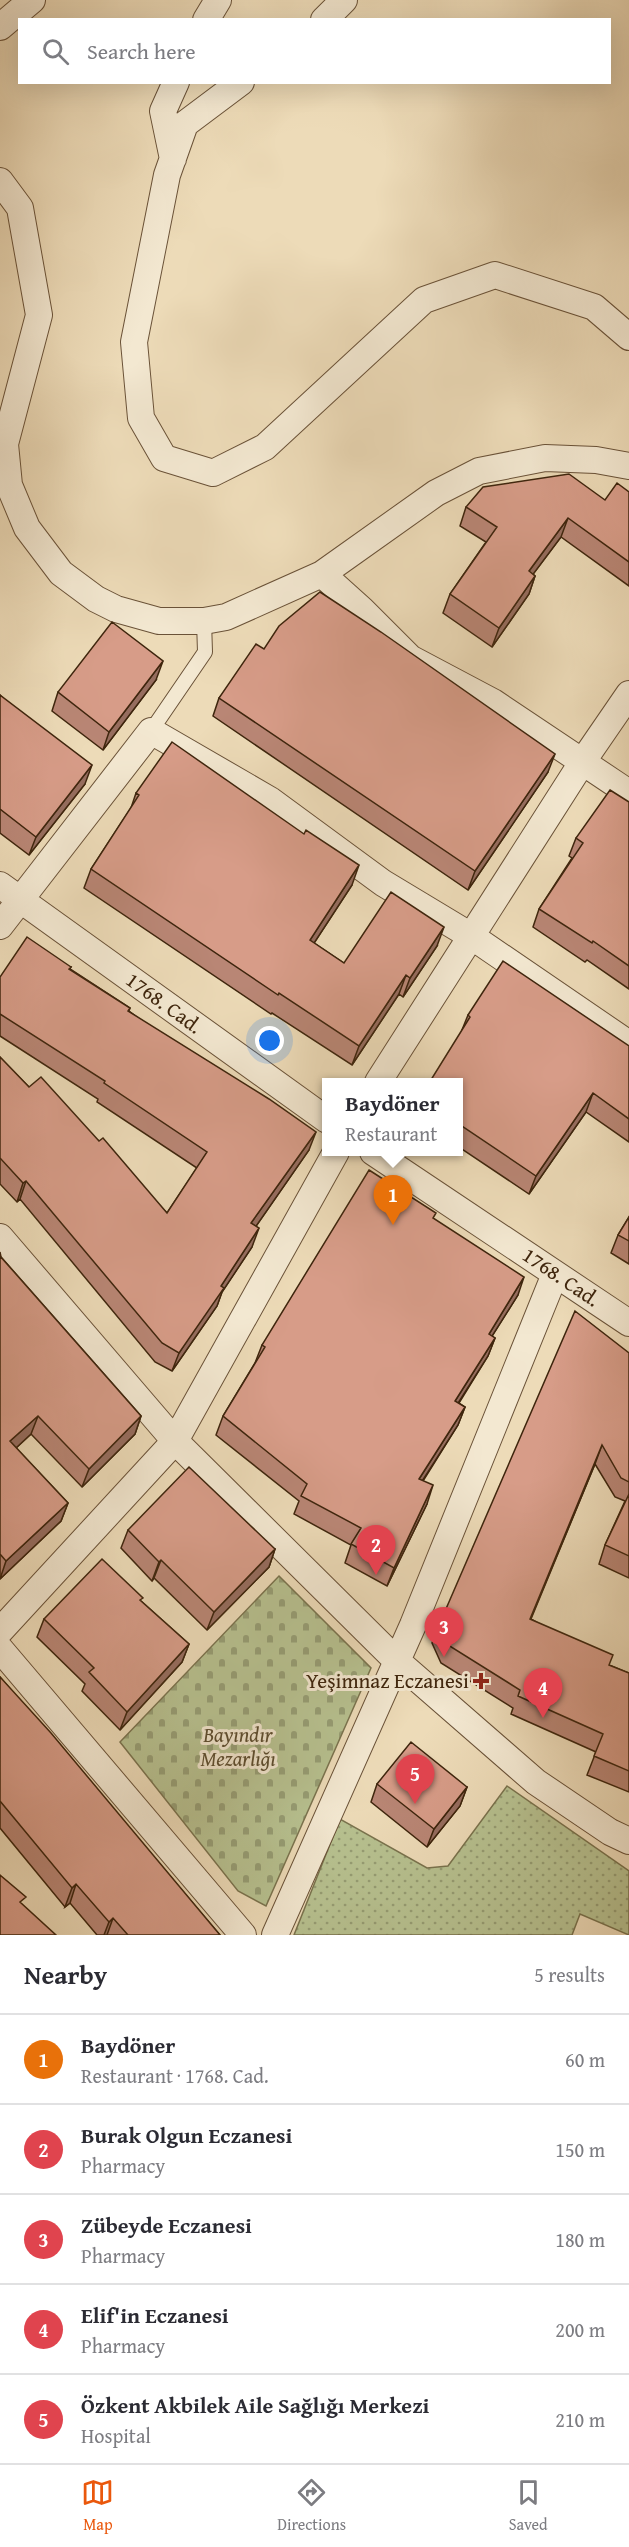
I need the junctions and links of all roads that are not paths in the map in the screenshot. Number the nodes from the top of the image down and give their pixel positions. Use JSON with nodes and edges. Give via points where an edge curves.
{"nodes":[{"id":1,"x":32,"y":0,"type":"edge"},
{"id":2,"x":218,"y":0,"type":"edge"},
{"id":3,"x":344,"y":0,"type":"edge"},
{"id":4,"x":207,"y":18,"type":"edge"},
{"id":5,"x":326,"y":18,"type":"edge"},
{"id":6,"x":0,"y":27,"type":"edge"},
{"id":7,"x":175,"y":84,"type":"edge"},
{"id":8,"x":238,"y":84,"type":"edge"},
{"id":9,"x":173,"y":159,"type":"junction"},
{"id":10,"x":0,"y":181,"type":"edge"},
{"id":11,"x":629,"y":337,"type":"edge"},
{"id":12,"x":629,"y":466,"type":"edge"},
{"id":13,"x":322,"y":574,"type":"junction"},
{"id":14,"x":204,"y":621,"type":"junction"},
{"id":15,"x":629,"y":694,"type":"edge"},
{"id":16,"x":151,"y":731,"type":"junction"},
{"id":17,"x":583,"y":761,"type":"junction"},
{"id":18,"x":629,"y":793,"type":"edge"},
{"id":19,"x":10,"y":892,"type":"edge"},
{"id":20,"x":0,"y":927,"type":"edge"},
{"id":21,"x":471,"y":936,"type":"junction"},
{"id":22,"x":629,"y":1044,"type":"edge"},
{"id":23,"x":381,"y":1078,"type":"edge"},
{"id":24,"x":322,"y":1116,"type":"edge"},
{"id":25,"x":334,"y":1156,"type":"edge"},
{"id":26,"x":379,"y":1156,"type":"edge"},
{"id":27,"x":0,"y":1237,"type":"edge"},
{"id":28,"x":555,"y":1274,"type":"junction"},
{"id":29,"x":629,"y":1323,"type":"edge"},
{"id":30,"x":175,"y":1441,"type":"junction"},
{"id":31,"x":0,"y":1631,"type":"edge"},
{"id":32,"x":0,"y":1649,"type":"edge"},
{"id":33,"x":397,"y":1661,"type":"junction"},
{"id":34,"x":629,"y":1841,"type":"edge"},
{"id":35,"x":243,"y":1935,"type":"edge"},
{"id":36,"x":275,"y":1935,"type":"edge"}],
"edges":[{"from":1,"to":6,"type":"street"},
{"from":2,"to":4,"type":"street"},
{"from":3,"to":5,"type":"street"},
{"from":7,"to":9,"type":"street","via":[[163,111]]},
{"from":8,"to":9,"type":"street","via":[[185,124]]},
{"from":9,"to":11,"type":"street","via":[[134,342],[141,418],[164,458],[213,473],[265,447],[424,300],[495,275],[594,307]]},
{"from":10,"to":14,"type":"street","via":[[20,208],[39,315],[5,444],[9,485],[27,528],[61,573],[96,599],[159,621]]},
{"from":12,"to":13,"type":"street","via":[[545,458],[479,471],[436,493]]},
{"from":13,"to":14,"type":"street","via":[[226,617]]},
{"from":13,"to":17,"type":"street","via":[[410,658],[493,702]]},
{"from":14,"to":16,"type":"lane","via":[[206,652]]},
{"from":15,"to":17,"type":"street"},
{"from":16,"to":19,"type":"street"},
{"from":16,"to":21,"type":"street","via":[[270,800],[383,884]]},
{"from":17,"to":18,"type":"street"},
{"from":17,"to":21,"type":"street"},
{"from":19,"to":20,"type":"street"},
{"from":19,"to":24,"type":"street","name":"1768. Cad."},
{"from":21,"to":22,"type":"street"},
{"from":21,"to":23,"type":"street"},
{"from":25,"to":30,"type":"street"},
{"from":26,"to":28,"type":"street","name":"1768. Cad."},
{"from":27,"to":30,"type":"street"},
{"from":28,"to":29,"type":"street","name":"1768. Cad."},
{"from":28,"to":33,"type":"street"},
{"from":30,"to":31,"type":"street"},
{"from":30,"to":33,"type":"street"},
{"from":32,"to":35,"type":"street"},
{"from":33,"to":34,"type":"street","via":[[536,1782]]},
{"from":33,"to":36,"type":"street"}]}
